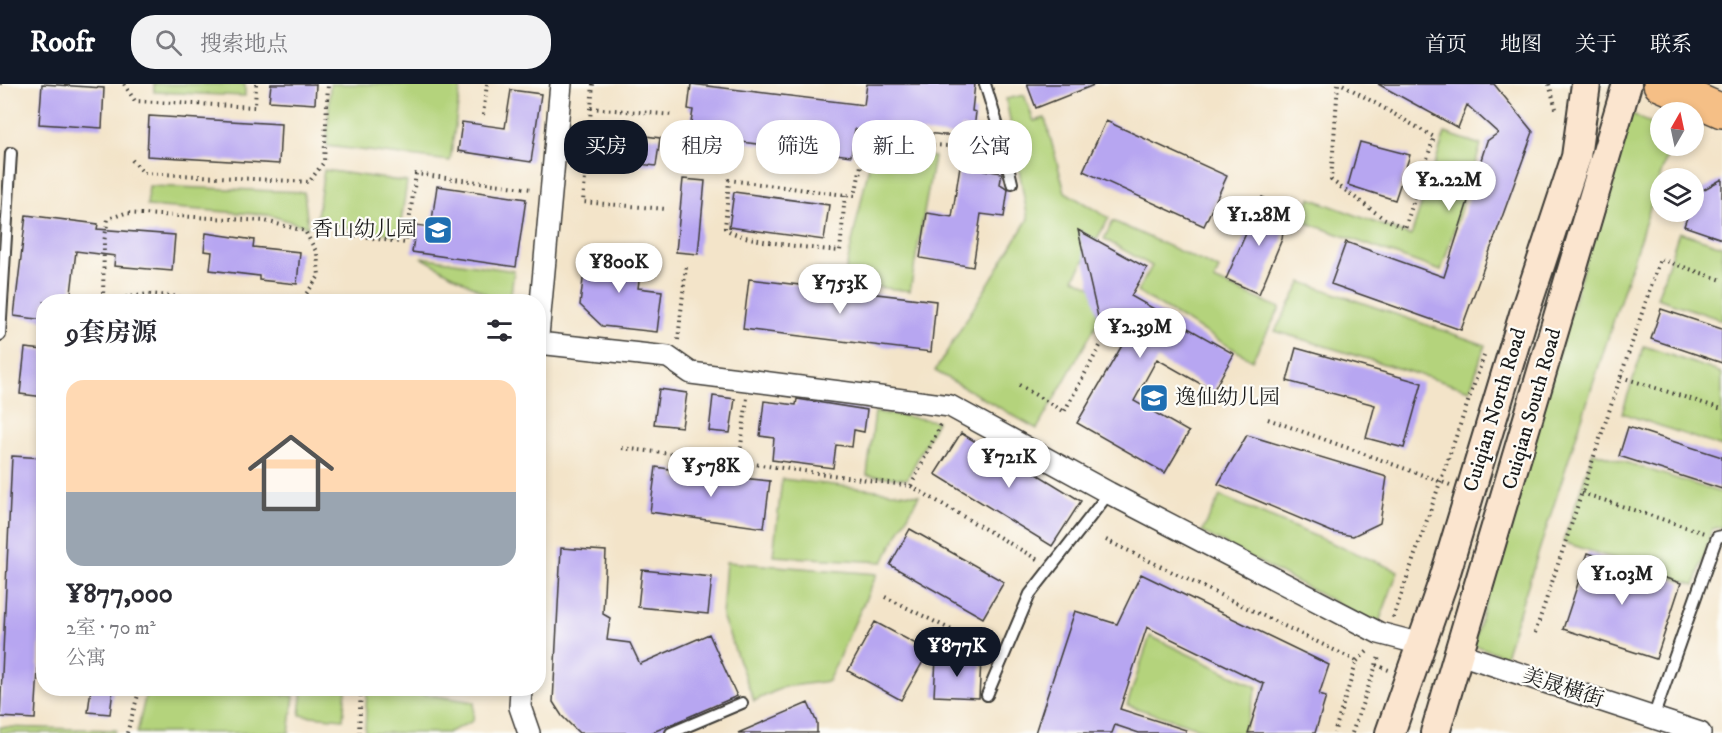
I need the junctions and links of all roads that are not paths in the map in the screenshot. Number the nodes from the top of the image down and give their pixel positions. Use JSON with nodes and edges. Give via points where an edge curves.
{"nodes":[{"id":1,"x":561,"y":84,"type":"edge"},
{"id":2,"x":985,"y":84,"type":"edge"},
{"id":3,"x":1586,"y":84,"type":"edge"},
{"id":4,"x":1627,"y":84,"type":"edge"},
{"id":5,"x":1660,"y":84,"type":"edge"},
{"id":6,"x":1722,"y":111,"type":"edge"},
{"id":7,"x":11,"y":153,"type":"dead end"},
{"id":8,"x":1012,"y":183,"type":"dead end"},
{"id":9,"x":542,"y":294,"type":"edge"},
{"id":10,"x":0,"y":335,"type":"edge"},
{"id":11,"x":546,"y":344,"type":"edge"},
{"id":12,"x":1109,"y":493,"type":"junction"},
{"id":13,"x":1719,"y":536,"type":"edge"},
{"id":14,"x":1421,"y":644,"type":"junction"},
{"id":15,"x":1460,"y":654,"type":"junction"},
{"id":16,"x":987,"y":695,"type":"dead end"},
{"id":17,"x":521,"y":696,"type":"edge"},
{"id":18,"x":742,"y":703,"type":"dead end"},
{"id":19,"x":1653,"y":718,"type":"junction"},
{"id":20,"x":529,"y":733,"type":"edge"},
{"id":21,"x":671,"y":733,"type":"edge"},
{"id":22,"x":1390,"y":733,"type":"edge"},
{"id":23,"x":1435,"y":733,"type":"edge"},
{"id":24,"x":1700,"y":733,"type":"edge"}],
"edges":[{"from":1,"to":9,"type":"street"},
{"from":2,"to":8,"type":"lane"},
{"from":3,"to":14,"type":"main road","name":"Cuiqian North Road","via":[[1576,157]]},
{"from":4,"to":15,"type":"main road","name":"Cuiqian South Road"},
{"from":5,"to":6,"type":"main road"},
{"from":7,"to":10,"type":"lane"},
{"from":11,"to":12,"type":"street","via":[[668,357],[691,373],[950,406]]},
{"from":12,"to":14,"type":"street","via":[[1387,635]]},
{"from":12,"to":16,"type":"lane","via":[[1030,594]]},
{"from":13,"to":19,"type":"lane"},
{"from":14,"to":22,"type":"main road","name":"Cuiqian North Road"},
{"from":15,"to":19,"type":"street","name":"美晟橫街"},
{"from":15,"to":23,"type":"main road","name":"Cuiqian South Road"},
{"from":17,"to":20,"type":"street"},
{"from":18,"to":21,"type":"lane"},
{"from":19,"to":24,"type":"street","name":"美晟橫街"}]}
